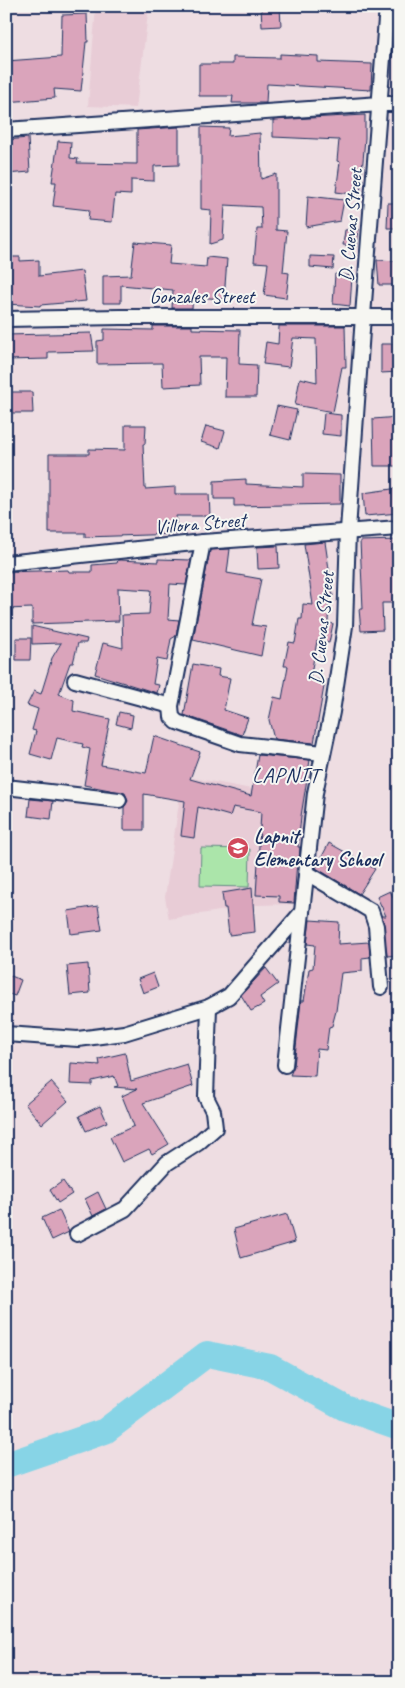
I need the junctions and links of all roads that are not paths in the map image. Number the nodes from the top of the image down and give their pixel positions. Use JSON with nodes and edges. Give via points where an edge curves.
{"nodes":[{"id":1,"x":387,"y":6,"type":"edge"},
{"id":2,"x":380,"y":104,"type":"junction"},
{"id":3,"x":399,"y":104,"type":"edge"},
{"id":4,"x":6,"y":130,"type":"edge"},
{"id":5,"x":362,"y":316,"type":"junction"},
{"id":6,"x":399,"y":317,"type":"edge"},
{"id":7,"x":6,"y":319,"type":"edge"},
{"id":8,"x":399,"y":528,"type":"edge"},
{"id":9,"x":348,"y":530,"type":"junction"},
{"id":10,"x":203,"y":542,"type":"junction"},
{"id":11,"x":6,"y":563,"type":"edge"},
{"id":12,"x":75,"y":680,"type":"dead end"},
{"id":13,"x":171,"y":706,"type":"junction"},
{"id":14,"x":323,"y":753,"type":"junction"},
{"id":15,"x":6,"y":787,"type":"edge"},
{"id":16,"x":120,"y":800,"type":"dead end"},
{"id":17,"x":308,"y":873,"type":"junction"},
{"id":18,"x":302,"y":912,"type":"junction"},
{"id":19,"x":382,"y":987,"type":"dead end"},
{"id":20,"x":209,"y":1007,"type":"junction"},
{"id":21,"x":6,"y":1034,"type":"edge"},
{"id":22,"x":285,"y":1065,"type":"dead end"},
{"id":23,"x":77,"y":1234,"type":"dead end"}],
"edges":[{"from":1,"to":2,"type":"street","name":"D. Cuevas Street"},
{"from":2,"to":3,"type":"street"},
{"from":2,"to":4,"type":"street"},
{"from":2,"to":5,"type":"street","name":"D. Cuevas Street"},
{"from":5,"to":6,"type":"street","name":"Gonzales Street"},
{"from":5,"to":7,"type":"street","name":"Gonzales Street"},
{"from":5,"to":9,"type":"street","name":"D. Cuevas Street"},
{"from":8,"to":9,"type":"street","name":"Villora Street"},
{"from":9,"to":10,"type":"street","name":"Villora Street"},
{"from":9,"to":14,"type":"street","name":"D. Cuevas Street","via":[[345,626]]},
{"from":10,"to":11,"type":"street","name":"Villora Street"},
{"from":10,"to":13,"type":"street"},
{"from":12,"to":13,"type":"street"},
{"from":13,"to":14,"type":"street","via":[[172,717],[177,722],[240,744]]},
{"from":14,"to":17,"type":"street","name":"D. Cuevas Street","via":[[315,793]]},
{"from":15,"to":16,"type":"street"},
{"from":17,"to":18,"type":"street","name":"D. Cuevas Street"},
{"from":17,"to":19,"type":"street","via":[[371,911],[376,926]]},
{"from":18,"to":20,"type":"street","via":[[229,996]]},
{"from":18,"to":22,"type":"street","name":"D. Cuevas Street"},
{"from":20,"to":21,"type":"street","via":[[155,1025],[78,1039]]},
{"from":20,"to":23,"type":"street","via":[[206,1097],[213,1111],[215,1128],[167,1164],[125,1209]]}]}
